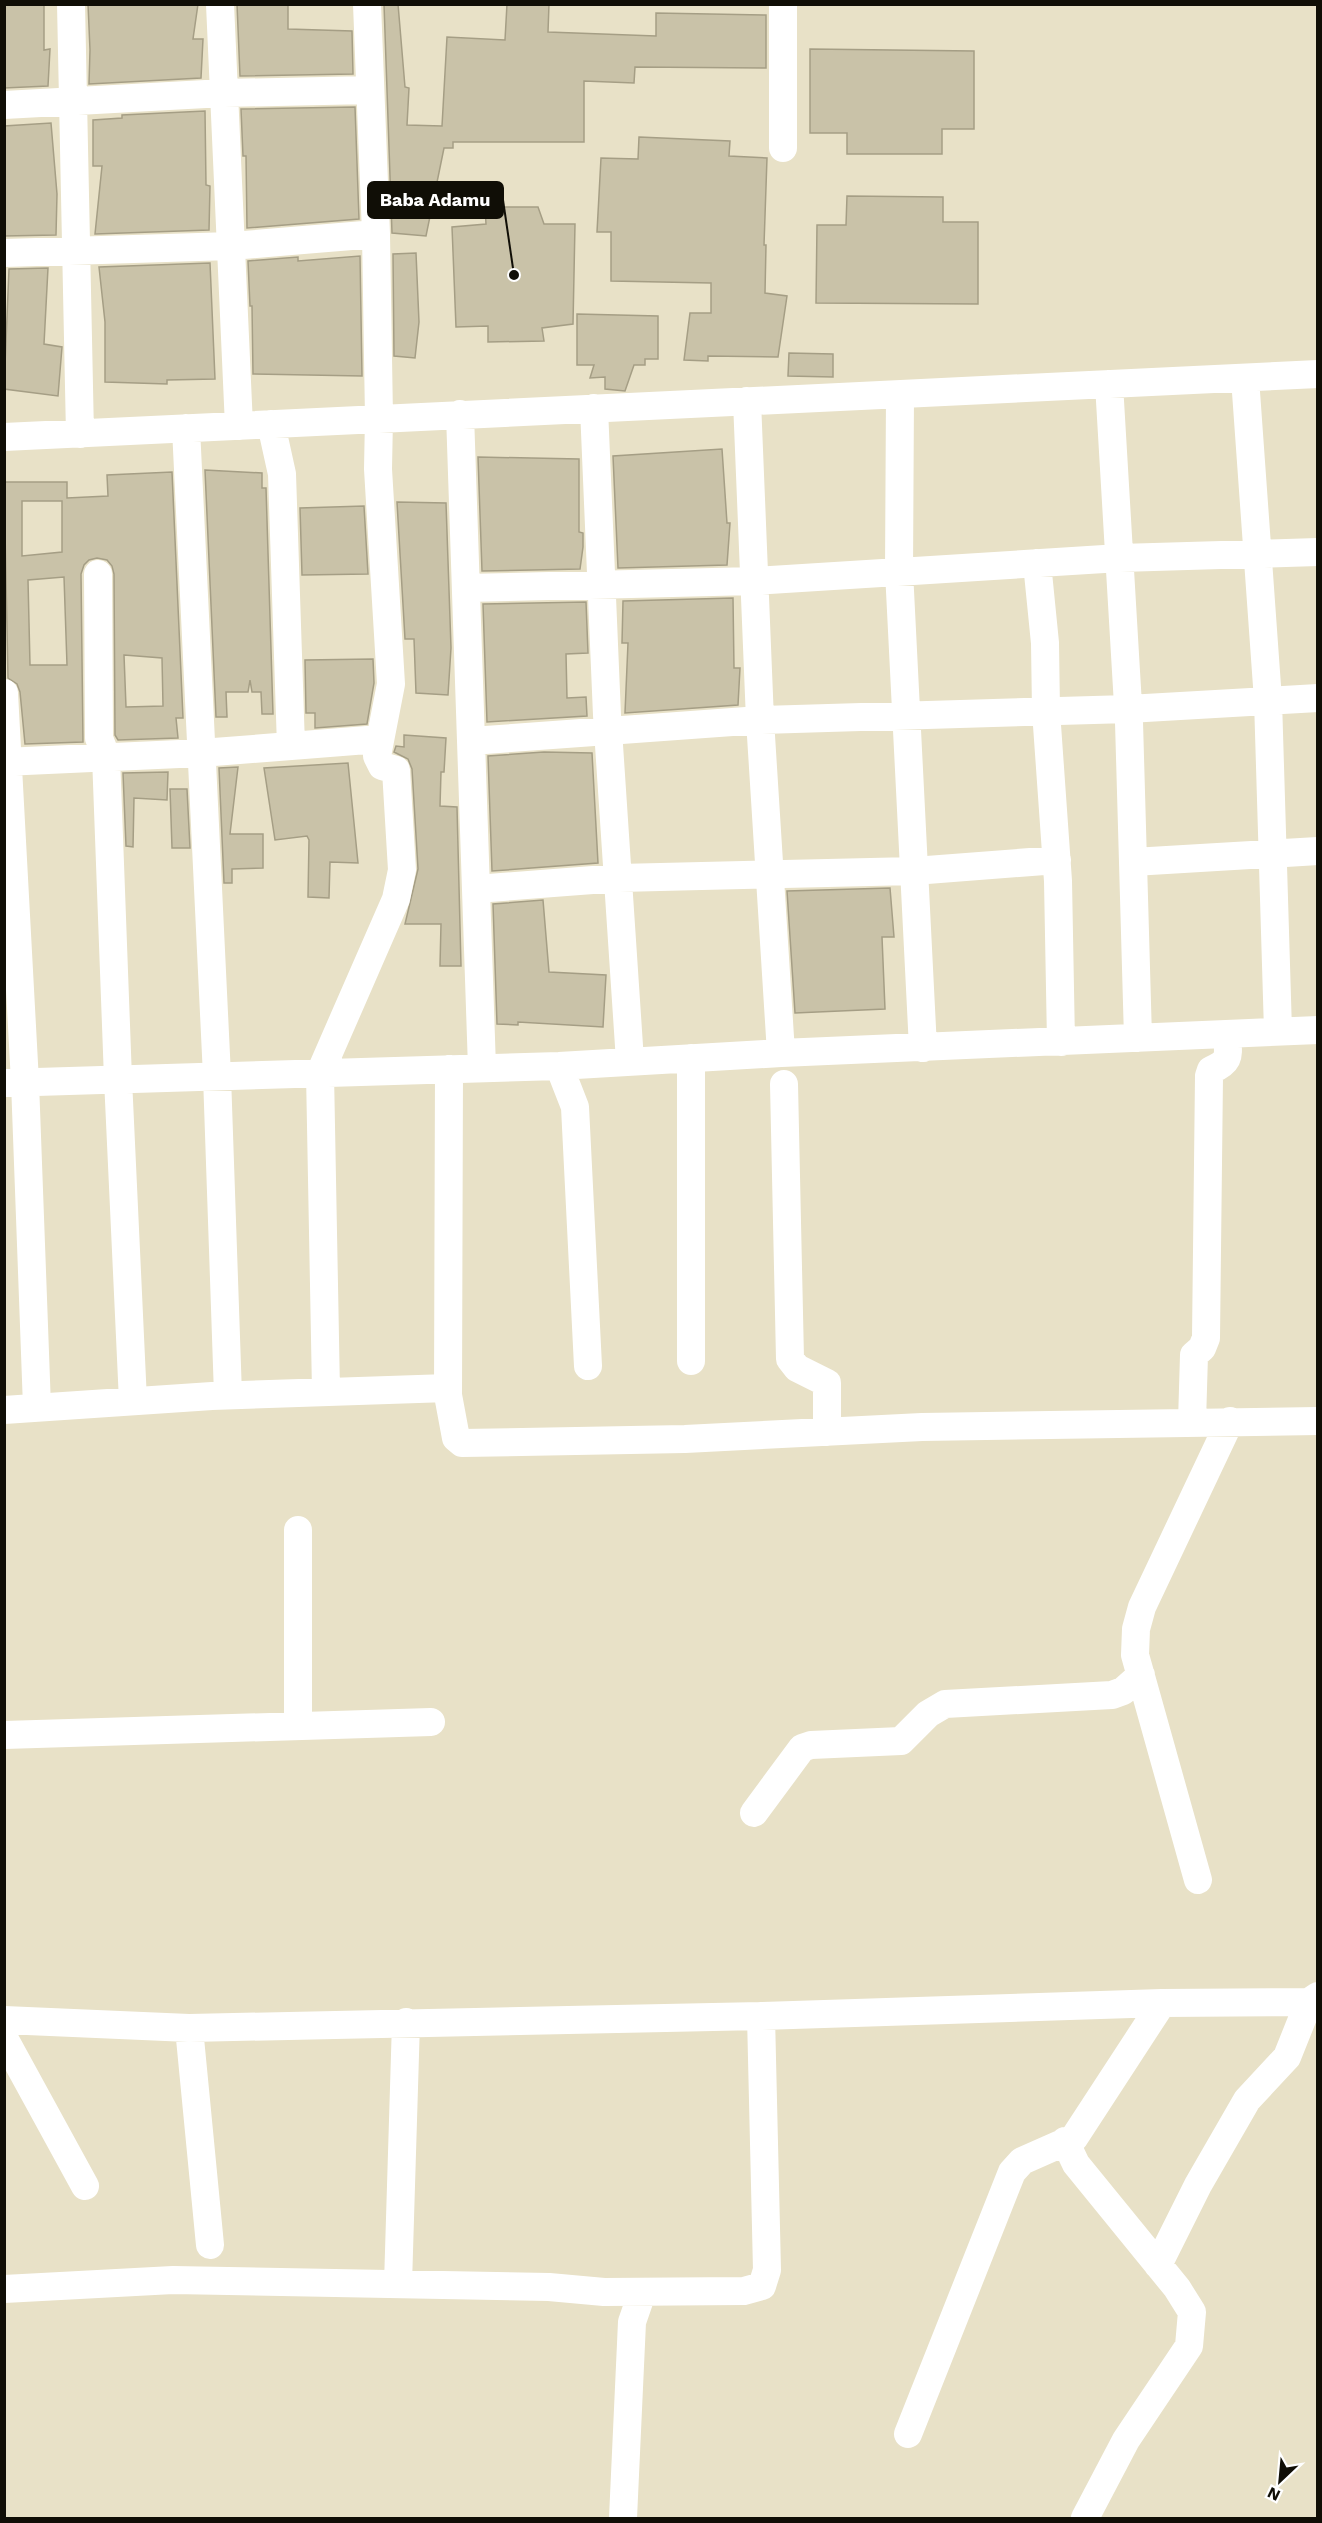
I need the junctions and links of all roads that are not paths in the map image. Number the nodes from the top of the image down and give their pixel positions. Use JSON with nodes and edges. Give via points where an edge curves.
{"nodes":[{"id":1,"x":71,"y":4,"type":"edge"},
{"id":2,"x":220,"y":4,"type":"edge"},
{"id":3,"x":367,"y":4,"type":"edge"},
{"id":4,"x":783,"y":4,"type":"edge"},
{"id":5,"x":370,"y":90,"type":"junction"},
{"id":6,"x":224,"y":93,"type":"junction"},
{"id":7,"x":73,"y":102,"type":"junction"},
{"id":8,"x":4,"y":105,"type":"edge"},
{"id":9,"x":783,"y":148,"type":"dead end"},
{"id":10,"x":376,"y":234,"type":"junction"},
{"id":11,"x":231,"y":246,"type":"junction"},
{"id":12,"x":76,"y":252,"type":"junction"},
{"id":13,"x":4,"y":253,"type":"edge"},
{"id":14,"x":1317,"y":374,"type":"edge"},
{"id":15,"x":1245,"y":378,"type":"junction"},
{"id":16,"x":1110,"y":384,"type":"junction"},
{"id":17,"x":900,"y":395,"type":"junction"},
{"id":18,"x":747,"y":401,"type":"junction"},
{"id":19,"x":594,"y":408,"type":"junction"},
{"id":20,"x":460,"y":414,"type":"junction"},
{"id":21,"x":379,"y":418,"type":"junction"},
{"id":22,"x":271,"y":424,"type":"junction"},
{"id":23,"x":239,"y":426,"type":"junction"},
{"id":24,"x":186,"y":428,"type":"junction"},
{"id":25,"x":80,"y":434,"type":"junction"},
{"id":26,"x":4,"y":437,"type":"edge"},
{"id":27,"x":1317,"y":552,"type":"edge"},
{"id":28,"x":1257,"y":554,"type":"junction"},
{"id":29,"x":1119,"y":558,"type":"junction"},
{"id":30,"x":1038,"y":563,"type":"junction"},
{"id":31,"x":899,"y":571,"type":"junction"},
{"id":32,"x":98,"y":574,"type":"dead end"},
{"id":33,"x":754,"y":581,"type":"junction"},
{"id":34,"x":601,"y":585,"type":"junction"},
{"id":35,"x":466,"y":588,"type":"junction"},
{"id":36,"x":4,"y":693,"type":"edge"},
{"id":37,"x":1317,"y":698,"type":"edge"},
{"id":38,"x":1268,"y":700,"type":"junction"},
{"id":39,"x":1128,"y":709,"type":"junction"},
{"id":40,"x":1046,"y":711,"type":"junction"},
{"id":41,"x":906,"y":714,"type":"junction"},
{"id":42,"x":760,"y":720,"type":"junction"},
{"id":43,"x":609,"y":732,"type":"junction"},
{"id":44,"x":380,"y":739,"type":"junction"},
{"id":45,"x":471,"y":741,"type":"junction"},
{"id":46,"x":291,"y":746,"type":"junction"},
{"id":47,"x":201,"y":753,"type":"junction"},
{"id":48,"x":106,"y":756,"type":"junction"},
{"id":49,"x":6,"y":762,"type":"edge"},
{"id":50,"x":1317,"y":851,"type":"edge"},
{"id":51,"x":1272,"y":854,"type":"junction"},
{"id":52,"x":1056,"y":861,"type":"junction"},
{"id":53,"x":1133,"y":862,"type":"junction"},
{"id":54,"x":914,"y":871,"type":"junction"},
{"id":55,"x":770,"y":876,"type":"junction"},
{"id":56,"x":619,"y":878,"type":"junction"},
{"id":57,"x":476,"y":889,"type":"junction"},
{"id":58,"x":1317,"y":1030,"type":"edge"},
{"id":59,"x":1278,"y":1031,"type":"junction"},
{"id":60,"x":1227,"y":1034,"type":"junction"},
{"id":61,"x":1138,"y":1038,"type":"junction"},
{"id":62,"x":1061,"y":1042,"type":"junction"},
{"id":63,"x":922,"y":1048,"type":"junction"},
{"id":64,"x":781,"y":1053,"type":"junction"},
{"id":65,"x":691,"y":1058,"type":"junction"},
{"id":66,"x":630,"y":1061,"type":"junction"},
{"id":67,"x":559,"y":1066,"type":"junction"},
{"id":68,"x":482,"y":1068,"type":"junction"},
{"id":69,"x":449,"y":1069,"type":"junction"},
{"id":70,"x":320,"y":1073,"type":"junction"},
{"id":71,"x":217,"y":1076,"type":"junction"},
{"id":72,"x":118,"y":1079,"type":"junction"},
{"id":73,"x":15,"y":1083,"type":"edge"},
{"id":74,"x":784,"y":1084,"type":"dead end"},
{"id":75,"x":691,"y":1361,"type":"dead end"},
{"id":76,"x":588,"y":1366,"type":"dead end"},
{"id":77,"x":448,"y":1388,"type":"junction"},
{"id":78,"x":326,"y":1391,"type":"junction"},
{"id":79,"x":228,"y":1395,"type":"junction"},
{"id":80,"x":133,"y":1401,"type":"junction"},
{"id":81,"x":37,"y":1407,"type":"junction"},
{"id":82,"x":4,"y":1410,"type":"edge"},
{"id":83,"x":1230,"y":1421,"type":"junction"},
{"id":84,"x":1317,"y":1421,"type":"edge"},
{"id":85,"x":1192,"y":1422,"type":"junction"},
{"id":86,"x":827,"y":1432,"type":"junction"},
{"id":87,"x":298,"y":1530,"type":"dead end"},
{"id":88,"x":1141,"y":1675,"type":"junction"},
{"id":89,"x":431,"y":1722,"type":"dead end"},
{"id":90,"x":298,"y":1724,"type":"junction"},
{"id":91,"x":4,"y":1735,"type":"edge"},
{"id":92,"x":754,"y":1814,"type":"dead end"},
{"id":93,"x":1198,"y":1880,"type":"dead end"},
{"id":94,"x":1313,"y":1999,"type":"edge"},
{"id":95,"x":1162,"y":2003,"type":"junction"},
{"id":96,"x":761,"y":2016,"type":"junction"},
{"id":97,"x":4,"y":2020,"type":"edge"},
{"id":98,"x":406,"y":2022,"type":"junction"},
{"id":99,"x":189,"y":2028,"type":"junction"},
{"id":100,"x":4,"y":2038,"type":"edge"},
{"id":101,"x":1065,"y":2141,"type":"junction"},
{"id":102,"x":85,"y":2186,"type":"dead end"},
{"id":103,"x":210,"y":2245,"type":"dead end"},
{"id":104,"x":1158,"y":2265,"type":"junction"},
{"id":105,"x":398,"y":2284,"type":"junction"},
{"id":106,"x":4,"y":2289,"type":"edge"},
{"id":107,"x":604,"y":2292,"type":"junction"},
{"id":108,"x":642,"y":2293,"type":"junction"},
{"id":109,"x":632,"y":2322,"type":"junction"},
{"id":110,"x":908,"y":2434,"type":"dead end"},
{"id":111,"x":623,"y":2518,"type":"edge"},
{"id":112,"x":1085,"y":2518,"type":"edge"}],
"edges":[{"from":1,"to":7,"type":"street"},
{"from":2,"to":6,"type":"street"},
{"from":3,"to":5,"type":"street"},
{"from":4,"to":9,"type":"street"},
{"from":5,"to":6,"type":"street"},
{"from":5,"to":10,"type":"street"},
{"from":6,"to":7,"type":"street"},
{"from":6,"to":11,"type":"street"},
{"from":7,"to":8,"type":"street"},
{"from":7,"to":12,"type":"street"},
{"from":10,"to":11,"type":"street"},
{"from":10,"to":21,"type":"street"},
{"from":11,"to":12,"type":"street"},
{"from":11,"to":23,"type":"street"},
{"from":12,"to":13,"type":"street"},
{"from":12,"to":25,"type":"street"},
{"from":14,"to":15,"type":"street"},
{"from":15,"to":16,"type":"street"},
{"from":15,"to":28,"type":"street"},
{"from":16,"to":17,"type":"street"},
{"from":16,"to":29,"type":"street"},
{"from":17,"to":18,"type":"street"},
{"from":17,"to":31,"type":"street"},
{"from":18,"to":19,"type":"street"},
{"from":18,"to":33,"type":"street"},
{"from":19,"to":20,"type":"street"},
{"from":19,"to":34,"type":"street"},
{"from":20,"to":21,"type":"street"},
{"from":20,"to":35,"type":"street"},
{"from":21,"to":22,"type":"street"},
{"from":21,"to":44,"type":"street","via":[[378,469],[391,684]]},
{"from":22,"to":23,"type":"street"},
{"from":22,"to":46,"type":"street","via":[[282,474]]},
{"from":23,"to":24,"type":"street"},
{"from":24,"to":25,"type":"street"},
{"from":24,"to":47,"type":"street"},
{"from":25,"to":26,"type":"street"},
{"from":27,"to":28,"type":"street"},
{"from":28,"to":29,"type":"street"},
{"from":28,"to":38,"type":"street"},
{"from":29,"to":30,"type":"street"},
{"from":29,"to":39,"type":"street"},
{"from":30,"to":31,"type":"street"},
{"from":30,"to":40,"type":"street"},
{"from":31,"to":33,"type":"street"},
{"from":31,"to":41,"type":"street"},
{"from":32,"to":48,"type":"street","via":[[99,738]]},
{"from":33,"to":34,"type":"street"},
{"from":33,"to":42,"type":"street"},
{"from":34,"to":35,"type":"street"},
{"from":34,"to":43,"type":"street"},
{"from":35,"to":45,"type":"street"},
{"from":36,"to":49,"type":"street"},
{"from":37,"to":38,"type":"street"},
{"from":38,"to":39,"type":"street"},
{"from":38,"to":51,"type":"street"},
{"from":39,"to":40,"type":"street"},
{"from":39,"to":53,"type":"street"},
{"from":40,"to":41,"type":"street"},
{"from":40,"to":52,"type":"street"},
{"from":41,"to":42,"type":"street"},
{"from":41,"to":54,"type":"street"},
{"from":42,"to":43,"type":"street"},
{"from":42,"to":55,"type":"street"},
{"from":43,"to":45,"type":"street"},
{"from":43,"to":56,"type":"street"},
{"from":44,"to":46,"type":"street"},
{"from":44,"to":70,"type":"street","via":[[377,756],[382,766],[396,770],[402,870],[396,899]]},
{"from":45,"to":57,"type":"street"},
{"from":46,"to":47,"type":"street"},
{"from":47,"to":48,"type":"street"},
{"from":47,"to":71,"type":"street"},
{"from":48,"to":49,"type":"street"},
{"from":48,"to":72,"type":"street"},
{"from":49,"to":73,"type":"street"},
{"from":50,"to":51,"type":"street"},
{"from":51,"to":53,"type":"street"},
{"from":51,"to":59,"type":"street"},
{"from":52,"to":54,"type":"street"},
{"from":52,"to":62,"type":"street"},
{"from":53,"to":61,"type":"street"},
{"from":54,"to":55,"type":"street"},
{"from":54,"to":63,"type":"street"},
{"from":55,"to":56,"type":"street"},
{"from":55,"to":64,"type":"street"},
{"from":56,"to":57,"type":"street"},
{"from":56,"to":66,"type":"street"},
{"from":57,"to":68,"type":"street"},
{"from":58,"to":59,"type":"street"},
{"from":59,"to":60,"type":"street"},
{"from":60,"to":61,"type":"street"},
{"from":60,"to":85,"type":"street","via":[[1225,1064],[1211,1070],[1209,1076],[1206,1338],[1194,1355]]},
{"from":61,"to":62,"type":"street"},
{"from":62,"to":63,"type":"street"},
{"from":63,"to":64,"type":"street"},
{"from":64,"to":65,"type":"street"},
{"from":65,"to":66,"type":"street"},
{"from":65,"to":75,"type":"street"},
{"from":66,"to":67,"type":"street"},
{"from":67,"to":68,"type":"street"},
{"from":67,"to":76,"type":"street","via":[[575,1107]]},
{"from":68,"to":69,"type":"street"},
{"from":69,"to":70,"type":"street"},
{"from":69,"to":77,"type":"street"},
{"from":70,"to":71,"type":"street"},
{"from":70,"to":78,"type":"street"},
{"from":71,"to":72,"type":"street"},
{"from":71,"to":79,"type":"street"},
{"from":72,"to":73,"type":"street"},
{"from":72,"to":80,"type":"street"},
{"from":73,"to":81,"type":"street"},
{"from":74,"to":86,"type":"street","via":[[790,1359],[797,1368],[827,1383]]},
{"from":77,"to":78,"type":"street"},
{"from":77,"to":86,"type":"street","via":[[456,1438],[462,1443]]},
{"from":78,"to":79,"type":"street"},
{"from":79,"to":80,"type":"street"},
{"from":80,"to":81,"type":"street"},
{"from":81,"to":82,"type":"street"},
{"from":83,"to":84,"type":"street"},
{"from":83,"to":85,"type":"street"},
{"from":83,"to":88,"type":"street","via":[[1142,1607],[1135,1655]]},
{"from":85,"to":86,"type":"street"},
{"from":87,"to":90,"type":"street"},
{"from":88,"to":92,"type":"street","via":[[1112,1695],[945,1704],[928,1714],[902,1741],[802,1748]]},
{"from":88,"to":93,"type":"street"},
{"from":89,"to":90,"type":"street"},
{"from":90,"to":91,"type":"street"},
{"from":94,"to":95,"type":"street"},
{"from":94,"to":104,"type":"street","via":[[1287,2057],[1247,2100]]},
{"from":95,"to":96,"type":"street"},
{"from":95,"to":101,"type":"street","via":[[1074,2138]]},
{"from":96,"to":98,"type":"street"},
{"from":96,"to":108,"type":"street","via":[[767,2270],[762,2286],[744,2291]]},
{"from":97,"to":99,"type":"street"},
{"from":98,"to":99,"type":"street"},
{"from":98,"to":105,"type":"street"},
{"from":99,"to":103,"type":"street"},
{"from":100,"to":102,"type":"street"},
{"from":101,"to":104,"type":"street","via":[[1076,2164]]},
{"from":101,"to":110,"type":"street","via":[[1022,2162],[1012,2172]]},
{"from":104,"to":112,"type":"street","via":[[1192,2312],[1189,2346],[1126,2440]]},
{"from":105,"to":106,"type":"street","via":[[173,2280]]},
{"from":105,"to":107,"type":"street"},
{"from":107,"to":108,"type":"street"},
{"from":107,"to":109,"type":"street","via":[[613,2307]]},
{"from":108,"to":109,"type":"street"},
{"from":109,"to":111,"type":"street"}]}
